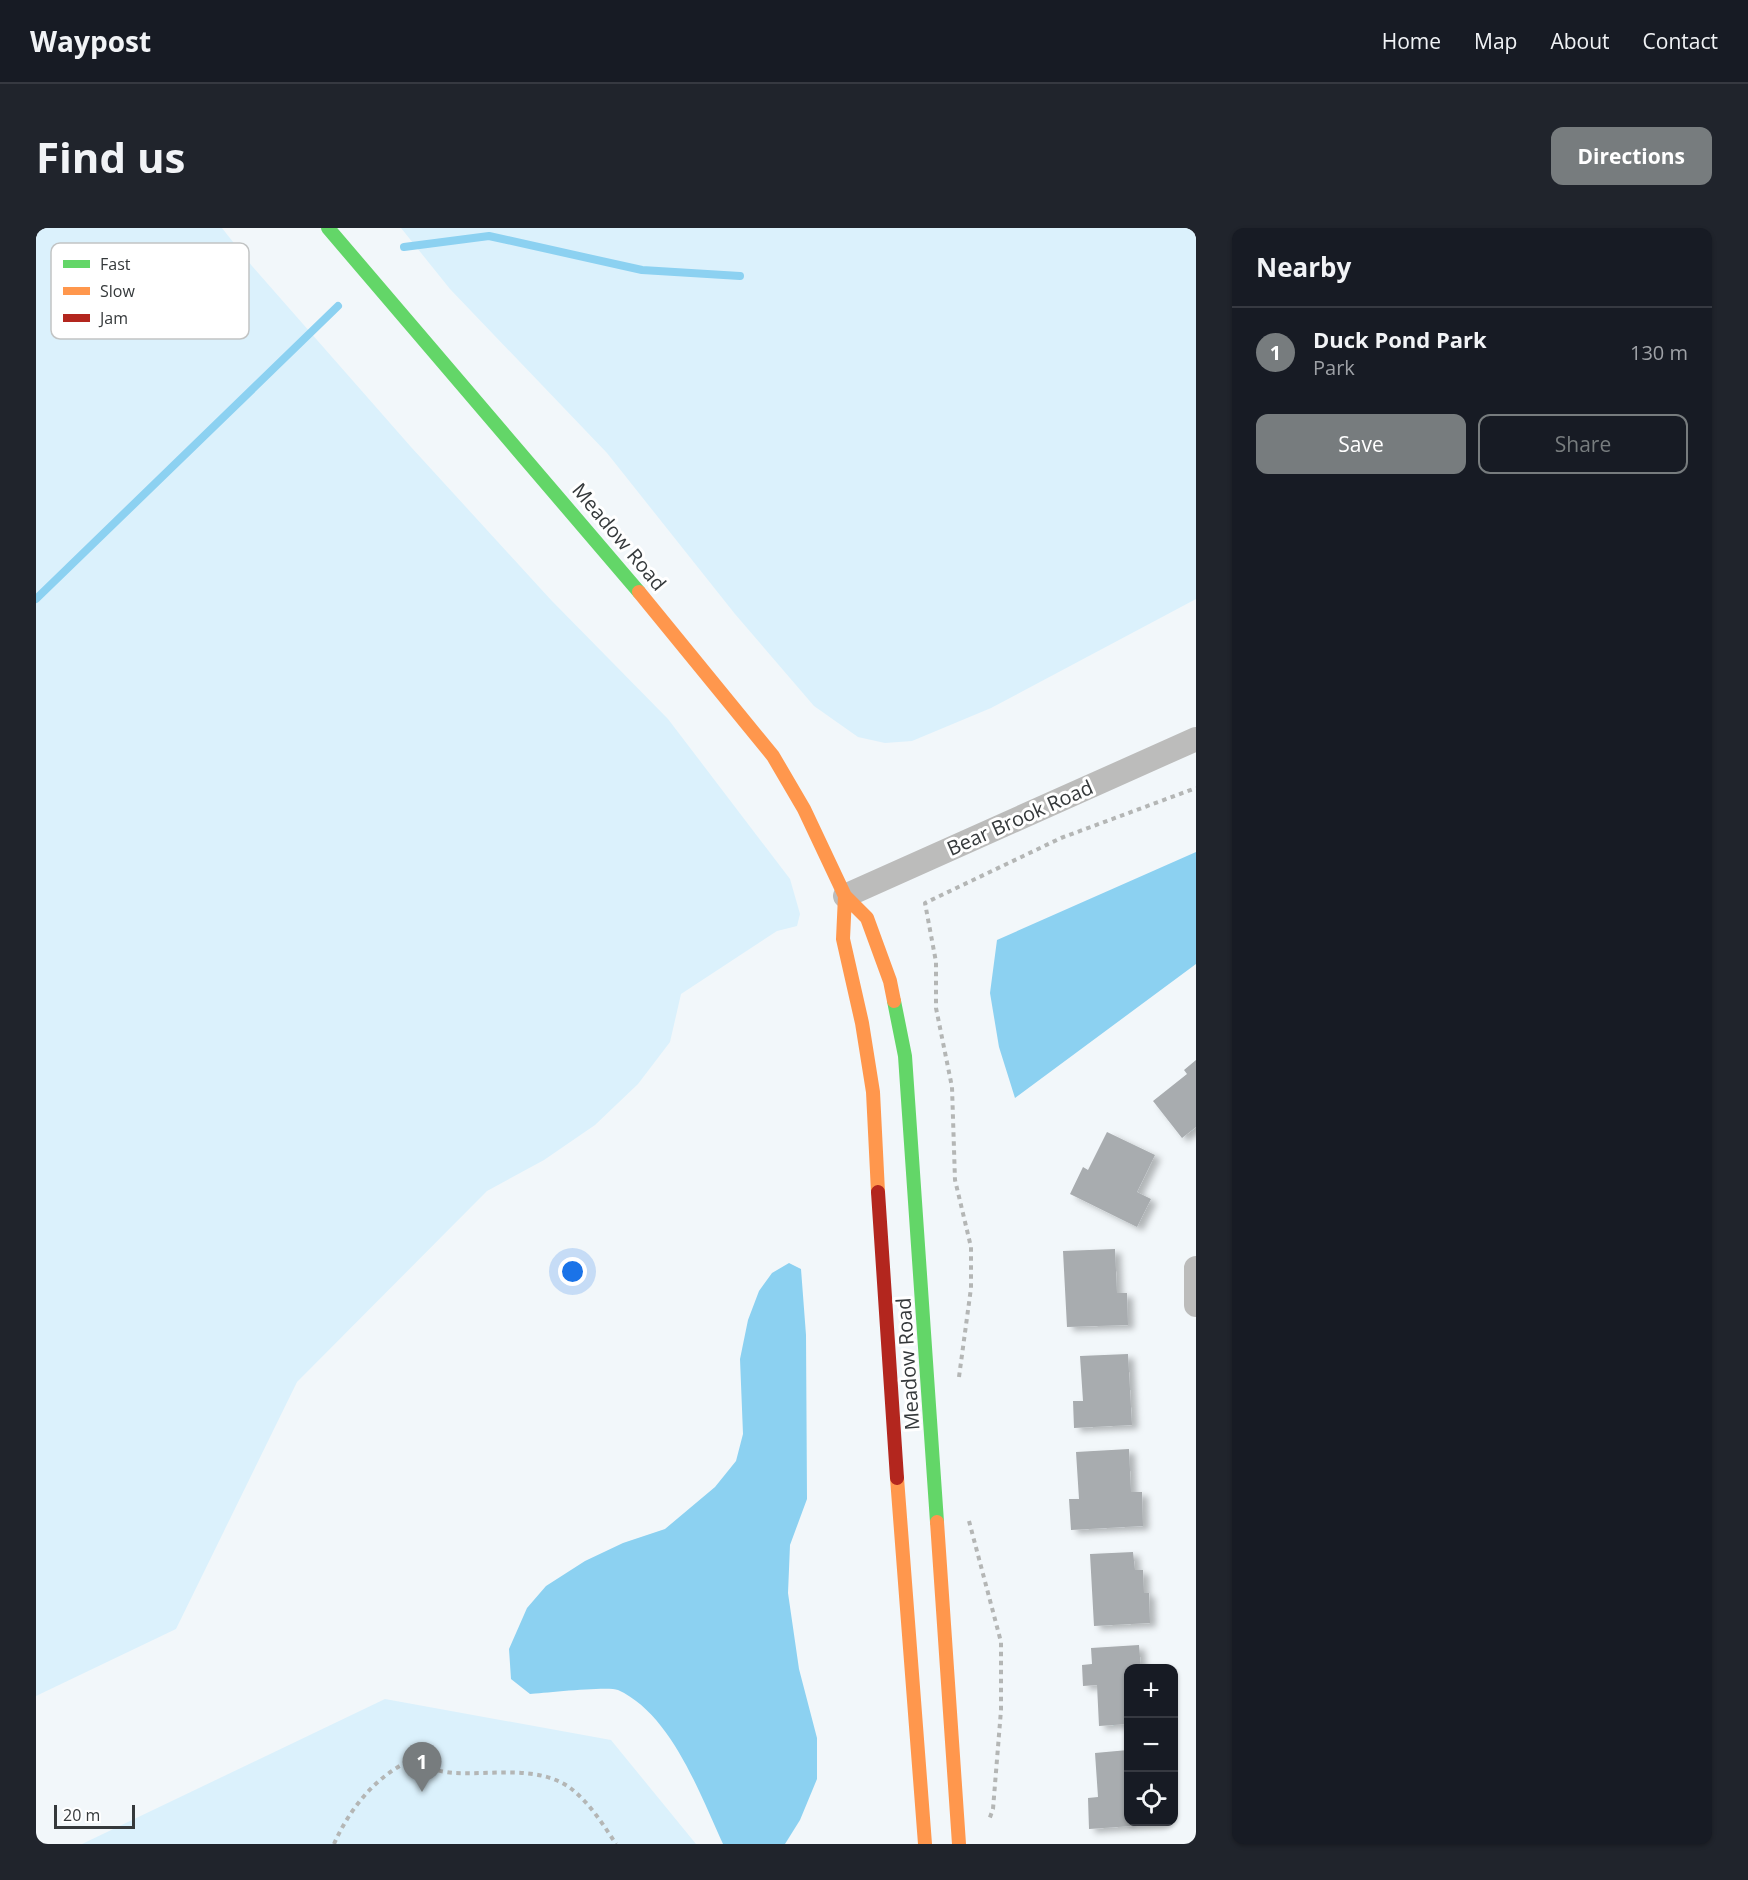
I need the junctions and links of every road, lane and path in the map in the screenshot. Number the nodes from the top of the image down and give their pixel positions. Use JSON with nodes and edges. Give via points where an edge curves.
{"nodes":[{"id":1,"x":328,"y":228,"type":"edge"},
{"id":2,"x":1196,"y":739,"type":"edge"},
{"id":3,"x":1196,"y":788,"type":"edge"},
{"id":4,"x":845,"y":896,"type":"junction"},
{"id":5,"x":1196,"y":1268,"type":"edge"},
{"id":6,"x":1196,"y":1305,"type":"edge"},
{"id":7,"x":958,"y":1380,"type":"dead end"},
{"id":8,"x":967,"y":1514,"type":"dead end"},
{"id":9,"x":984,"y":1831,"type":"dead end"},
{"id":10,"x":334,"y":1844,"type":"edge"},
{"id":11,"x":616,"y":1844,"type":"edge"},
{"id":12,"x":925,"y":1844,"type":"edge"},
{"id":13,"x":959,"y":1844,"type":"edge"}],
"edges":[{"from":1,"to":4,"type":"street","name":"Meadow Road","via":[[568,507],[773,756],[804,809]]},
{"from":2,"to":4,"type":"street","name":"Bear Brook Road"},
{"from":3,"to":7,"type":"path","via":[[1061,838],[925,903],[936,962],[936,1008],[952,1087],[955,1180],[972,1267]]},
{"from":4,"to":12,"type":"street","name":"Meadow Road","via":[[843,939],[873,1092],[886,1336]]},
{"from":4,"to":13,"type":"street","name":"Meadow Road","via":[[867,918],[890,981],[905,1056]]},
{"from":5,"to":6,"type":"street"},
{"from":8,"to":9,"type":"path","via":[[1001,1642],[996,1785],[993,1809]]},
{"from":10,"to":11,"type":"path","via":[[359,1803],[382,1776],[405,1763],[454,1773],[540,1776],[568,1787]]}]}
